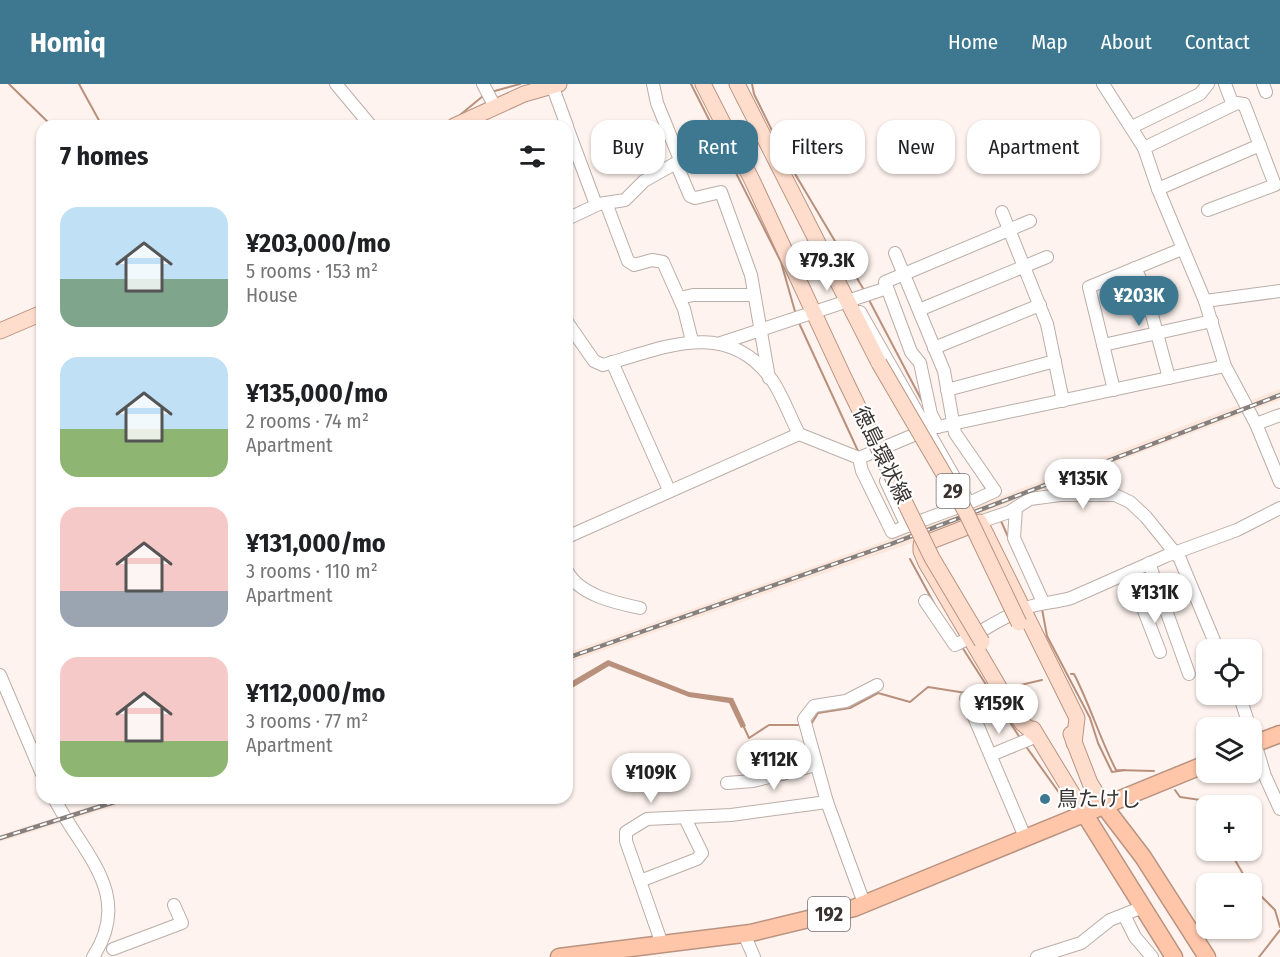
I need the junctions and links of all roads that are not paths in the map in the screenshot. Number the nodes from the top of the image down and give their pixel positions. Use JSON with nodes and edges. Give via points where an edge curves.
{"nodes":[{"id":1,"x":336,"y":84,"type":"edge"},
{"id":2,"x":653,"y":84,"type":"edge"},
{"id":3,"x":703,"y":84,"type":"edge"},
{"id":4,"x":737,"y":84,"type":"edge"},
{"id":5,"x":1208,"y":84,"type":"edge"},
{"id":6,"x":1225,"y":84,"type":"edge"},
{"id":7,"x":555,"y":85,"type":"edge"},
{"id":8,"x":1108,"y":85,"type":"edge"},
{"id":9,"x":489,"y":94,"type":"edge"},
{"id":10,"x":1233,"y":105,"type":"junction"},
{"id":11,"x":366,"y":120,"type":"edge"},
{"id":12,"x":461,"y":120,"type":"edge"},
{"id":13,"x":565,"y":120,"type":"edge"},
{"id":14,"x":1132,"y":127,"type":"junction"},
{"id":15,"x":573,"y":142,"type":"edge"},
{"id":16,"x":1260,"y":145,"type":"junction"},
{"id":17,"x":1144,"y":148,"type":"junction"},
{"id":18,"x":676,"y":163,"type":"junction"},
{"id":19,"x":1158,"y":189,"type":"junction"},
{"id":20,"x":603,"y":204,"type":"junction"},
{"id":21,"x":1208,"y":210,"type":"dead end"},
{"id":22,"x":1002,"y":212,"type":"dead end"},
{"id":23,"x":573,"y":216,"type":"edge"},
{"id":24,"x":1030,"y":221,"type":"dead end"},
{"id":25,"x":1009,"y":229,"type":"junction"},
{"id":26,"x":1182,"y":249,"type":"junction"},
{"id":27,"x":895,"y":253,"type":"dead end"},
{"id":28,"x":1047,"y":257,"type":"dead end"},
{"id":29,"x":1024,"y":267,"type":"junction"},
{"id":30,"x":1136,"y":268,"type":"junction"},
{"id":31,"x":904,"y":273,"type":"junction"},
{"id":32,"x":887,"y":288,"type":"junction"},
{"id":33,"x":1280,"y":291,"type":"edge"},
{"id":34,"x":754,"y":295,"type":"junction"},
{"id":35,"x":860,"y":297,"type":"junction"},
{"id":36,"x":680,"y":298,"type":"junction"},
{"id":37,"x":1205,"y":301,"type":"junction"},
{"id":38,"x":1040,"y":305,"type":"junction"},
{"id":39,"x":919,"y":310,"type":"junction"},
{"id":40,"x":36,"y":315,"type":"edge"},
{"id":41,"x":803,"y":316,"type":"junction"},
{"id":42,"x":1212,"y":321,"type":"junction"},
{"id":43,"x":761,"y":330,"type":"junction"},
{"id":44,"x":573,"y":331,"type":"edge"},
{"id":45,"x":0,"y":332,"type":"edge"},
{"id":46,"x":1156,"y":333,"type":"junction"},
{"id":47,"x":692,"y":341,"type":"junction"},
{"id":48,"x":720,"y":343,"type":"junction"},
{"id":49,"x":1103,"y":345,"type":"junction"},
{"id":50,"x":934,"y":348,"type":"junction"},
{"id":51,"x":1055,"y":361,"type":"junction"},
{"id":52,"x":612,"y":362,"type":"junction"},
{"id":53,"x":1225,"y":366,"type":"junction"},
{"id":54,"x":769,"y":378,"type":"junction"},
{"id":55,"x":1168,"y":378,"type":"junction"},
{"id":56,"x":947,"y":390,"type":"junction"},
{"id":57,"x":1114,"y":390,"type":"junction"},
{"id":58,"x":1062,"y":401,"type":"junction"},
{"id":59,"x":1280,"y":415,"type":"edge"},
{"id":60,"x":954,"y":424,"type":"junction"},
{"id":61,"x":1256,"y":424,"type":"junction"},
{"id":62,"x":933,"y":428,"type":"junction"},
{"id":63,"x":799,"y":434,"type":"junction"},
{"id":64,"x":1280,"y":451,"type":"edge"},
{"id":65,"x":874,"y":453,"type":"junction"},
{"id":66,"x":1268,"y":456,"type":"junction"},
{"id":67,"x":859,"y":458,"type":"junction"},
{"id":68,"x":1280,"y":482,"type":"edge"},
{"id":69,"x":669,"y":490,"type":"junction"},
{"id":70,"x":969,"y":503,"type":"junction"},
{"id":71,"x":1016,"y":508,"type":"junction"},
{"id":72,"x":1280,"y":508,"type":"edge"},
{"id":73,"x":980,"y":522,"type":"junction"},
{"id":74,"x":907,"y":526,"type":"junction"},
{"id":75,"x":573,"y":534,"type":"edge"},
{"id":76,"x":1175,"y":553,"type":"junction"},
{"id":77,"x":1149,"y":563,"type":"junction"},
{"id":78,"x":1129,"y":572,"type":"junction"},
{"id":79,"x":573,"y":579,"type":"edge"},
{"id":80,"x":925,"y":601,"type":"dead end"},
{"id":81,"x":1040,"y":603,"type":"junction"},
{"id":82,"x":640,"y":608,"type":"dead end"},
{"id":83,"x":1020,"y":617,"type":"junction"},
{"id":84,"x":1174,"y":633,"type":"junction"},
{"id":85,"x":1213,"y":639,"type":"edge"},
{"id":86,"x":968,"y":642,"type":"junction"},
{"id":87,"x":1189,"y":674,"type":"dead end"},
{"id":88,"x":0,"y":675,"type":"edge"},
{"id":89,"x":876,"y":685,"type":"dead end"},
{"id":90,"x":966,"y":698,"type":"dead end"},
{"id":91,"x":1280,"y":734,"type":"edge"},
{"id":92,"x":1262,"y":736,"type":"edge"},
{"id":93,"x":1027,"y":740,"type":"junction"},
{"id":94,"x":790,"y":747,"type":"dead end"},
{"id":95,"x":991,"y":755,"type":"junction"},
{"id":96,"x":36,"y":760,"type":"edge"},
{"id":97,"x":816,"y":765,"type":"junction"},
{"id":98,"x":1262,"y":767,"type":"edge"},
{"id":99,"x":1196,"y":768,"type":"edge"},
{"id":100,"x":783,"y":774,"type":"junction"},
{"id":101,"x":727,"y":783,"type":"dead end"},
{"id":102,"x":827,"y":802,"type":"junction"},
{"id":103,"x":58,"y":804,"type":"edge"},
{"id":104,"x":1104,"y":806,"type":"junction"},
{"id":105,"x":1280,"y":809,"type":"edge"},
{"id":106,"x":1084,"y":813,"type":"junction"},
{"id":107,"x":685,"y":818,"type":"junction"},
{"id":108,"x":1025,"y":837,"type":"junction"},
{"id":109,"x":640,"y":881,"type":"junction"},
{"id":110,"x":864,"y":903,"type":"junction"},
{"id":111,"x":174,"y":905,"type":"dead end"},
{"id":112,"x":1143,"y":907,"type":"junction"},
{"id":113,"x":1124,"y":915,"type":"junction"},
{"id":114,"x":104,"y":934,"type":"junction"},
{"id":115,"x":744,"y":934,"type":"junction"},
{"id":116,"x":662,"y":944,"type":"junction"},
{"id":117,"x":116,"y":953,"type":"edge"},
{"id":118,"x":1044,"y":956,"type":"edge"},
{"id":119,"x":93,"y":957,"type":"edge"},
{"id":120,"x":559,"y":957,"type":"edge"},
{"id":121,"x":754,"y":957,"type":"edge"},
{"id":122,"x":1152,"y":957,"type":"edge"},
{"id":123,"x":1174,"y":957,"type":"edge"},
{"id":124,"x":1208,"y":957,"type":"edge"}],
"edges":[{"from":1,"to":11,"type":"street"},
{"from":2,"to":18,"type":"street","via":[[681,162]]},
{"from":3,"to":41,"type":"main road","name":"徳島環状線","number":"29","via":[[752,180]]},
{"from":4,"to":35,"type":"main road","name":"徳島環状線","number":"29"},
{"from":5,"to":14,"type":"street","via":[[1200,94]]},
{"from":6,"to":10,"type":"street"},
{"from":7,"to":9,"type":"main road"},
{"from":7,"to":13,"type":"street"},
{"from":8,"to":14,"type":"street"},
{"from":9,"to":12,"type":"main road"},
{"from":10,"to":16,"type":"street","via":[[1244,104]]},
{"from":10,"to":17,"type":"street"},
{"from":14,"to":17,"type":"street"},
{"from":15,"to":20,"type":"street","via":[[595,202]]},
{"from":16,"to":19,"type":"street"},
{"from":16,"to":21,"type":"street","via":[[1275,185]]},
{"from":17,"to":19,"type":"street"},
{"from":18,"to":20,"type":"street","via":[[644,181],[625,200]]},
{"from":18,"to":34,"type":"street","via":[[690,196],[721,192],[751,274]]},
{"from":19,"to":26,"type":"street"},
{"from":20,"to":23,"type":"street"},
{"from":20,"to":36,"type":"street","via":[[628,261],[634,265],[651,260],[663,262]]},
{"from":22,"to":25,"type":"street"},
{"from":24,"to":25,"type":"street"},
{"from":25,"to":29,"type":"street"},
{"from":25,"to":31,"type":"street"},
{"from":26,"to":30,"type":"street"},
{"from":26,"to":37,"type":"street"},
{"from":27,"to":31,"type":"street"},
{"from":28,"to":29,"type":"street"},
{"from":29,"to":38,"type":"street"},
{"from":29,"to":39,"type":"street"},
{"from":30,"to":46,"type":"street"},
{"from":30,"to":49,"type":"street","via":[[1089,287]]},
{"from":31,"to":32,"type":"street","via":[[885,282]]},
{"from":31,"to":39,"type":"street"},
{"from":32,"to":35,"type":"street"},
{"from":32,"to":62,"type":"street","via":[[911,351],[920,363]]},
{"from":33,"to":37,"type":"street"},
{"from":34,"to":36,"type":"street"},
{"from":34,"to":43,"type":"street"},
{"from":35,"to":41,"type":"street"},
{"from":35,"to":62,"type":"street","via":[[874,334]]},
{"from":35,"to":83,"type":"main road","name":"徳島環状線","number":"29","bridge":true,"via":[[879,363],[966,512]]},
{"from":36,"to":47,"type":"street"},
{"from":37,"to":42,"type":"street"},
{"from":38,"to":50,"type":"street"},
{"from":38,"to":51,"type":"street"},
{"from":39,"to":50,"type":"street"},
{"from":40,"to":45,"type":"main road"},
{"from":41,"to":43,"type":"street"},
{"from":41,"to":65,"type":"street"},
{"from":41,"to":86,"type":"main road","name":"徳島環状線","number":"29","bridge":true,"via":[[846,382],[932,558]]},
{"from":42,"to":46,"type":"street"},
{"from":42,"to":53,"type":"street"},
{"from":43,"to":48,"type":"street"},
{"from":43,"to":54,"type":"street"},
{"from":44,"to":52,"type":"street","via":[[594,361],[603,365]]},
{"from":46,"to":49,"type":"street"},
{"from":46,"to":55,"type":"street"},
{"from":47,"to":48,"type":"street"},
{"from":47,"to":52,"type":"street"},
{"from":48,"to":54,"type":"street","via":[[735,347]]},
{"from":49,"to":57,"type":"street"},
{"from":50,"to":56,"type":"street"},
{"from":51,"to":56,"type":"street"},
{"from":51,"to":58,"type":"street"},
{"from":52,"to":69,"type":"street"},
{"from":53,"to":55,"type":"street"},
{"from":53,"to":61,"type":"street"},
{"from":54,"to":63,"type":"street"},
{"from":55,"to":57,"type":"street"},
{"from":56,"to":60,"type":"street"},
{"from":57,"to":58,"type":"street"},
{"from":58,"to":60,"type":"street"},
{"from":59,"to":61,"type":"street"},
{"from":60,"to":62,"type":"street"},
{"from":60,"to":70,"type":"street","via":[[958,440],[995,491]]},
{"from":61,"to":66,"type":"street"},
{"from":62,"to":65,"type":"street"},
{"from":62,"to":70,"type":"street"},
{"from":63,"to":67,"type":"street"},
{"from":63,"to":69,"type":"street","via":[[674,492]]},
{"from":64,"to":66,"type":"street"},
{"from":65,"to":67,"type":"street"},
{"from":65,"to":74,"type":"street"},
{"from":66,"to":68,"type":"street"},
{"from":67,"to":74,"type":"street","via":[[892,532]]},
{"from":69,"to":75,"type":"street"},
{"from":70,"to":74,"type":"street"},
{"from":71,"to":73,"type":"street"},
{"from":71,"to":76,"type":"street","via":[[1030,499],[1050,496],[1115,495],[1146,517]]},
{"from":71,"to":81,"type":"street","via":[[1014,538]]},
{"from":72,"to":76,"type":"street","via":[[1246,526]]},
{"from":73,"to":83,"type":"main road"},
{"from":73,"to":86,"type":"main road","via":[[921,545],[926,563]]},
{"from":76,"to":77,"type":"street"},
{"from":76,"to":85,"type":"street"},
{"from":77,"to":78,"type":"street"},
{"from":77,"to":84,"type":"street"},
{"from":78,"to":81,"type":"street","via":[[1071,598]]},
{"from":78,"to":84,"type":"street","via":[[1158,646]]},
{"from":79,"to":82,"type":"street","via":[[612,602]]},
{"from":80,"to":86,"type":"street","via":[[955,645]]},
{"from":81,"to":83,"type":"street"},
{"from":83,"to":86,"type":"street"},
{"from":83,"to":104,"type":"main road","name":"徳島環状線","number":"29","via":[[1058,694],[1090,783]]},
{"from":84,"to":87,"type":"street"},
{"from":86,"to":93,"type":"main road","name":"徳島環状線","number":"29"},
{"from":88,"to":96,"type":"street"},
{"from":89,"to":97,"type":"street","via":[[846,701],[814,706],[805,725]]},
{"from":90,"to":95,"type":"street"},
{"from":91,"to":92,"type":"highway"},
{"from":93,"to":95,"type":"street"},
{"from":93,"to":106,"type":"main road","name":"徳島環状線","number":"29"},
{"from":94,"to":100,"type":"street","via":[[772,752]]},
{"from":95,"to":108,"type":"street"},
{"from":97,"to":100,"type":"street"},
{"from":97,"to":102,"type":"street"},
{"from":98,"to":105,"type":"street"},
{"from":99,"to":104,"type":"highway","number":"192"},
{"from":100,"to":101,"type":"street"},
{"from":102,"to":107,"type":"street"},
{"from":102,"to":110,"type":"street"},
{"from":103,"to":114,"type":"street","via":[[93,860],[106,890],[109,909]]},
{"from":104,"to":106,"type":"highway","number":"192"},
{"from":104,"to":124,"type":"highway","via":[[1143,857]]},
{"from":106,"to":108,"type":"highway","number":"192"},
{"from":106,"to":112,"type":"highway"},
{"from":107,"to":109,"type":"street","via":[[702,853],[669,872]]},
{"from":107,"to":109,"type":"street","via":[[647,819],[626,832]]},
{"from":108,"to":110,"type":"highway","number":"192"},
{"from":109,"to":116,"type":"street"},
{"from":110,"to":115,"type":"highway","number":"192"},
{"from":111,"to":117,"type":"street","via":[[182,923]]},
{"from":112,"to":113,"type":"street"},
{"from":112,"to":123,"type":"highway"},
{"from":113,"to":118,"type":"street","via":[[1110,920],[1081,943]]},
{"from":113,"to":122,"type":"street","via":[[1135,937]]},
{"from":114,"to":117,"type":"street"},
{"from":114,"to":119,"type":"street"},
{"from":115,"to":116,"type":"highway","number":"192"},
{"from":115,"to":121,"type":"street"},
{"from":116,"to":120,"type":"highway","number":"192"}]}
